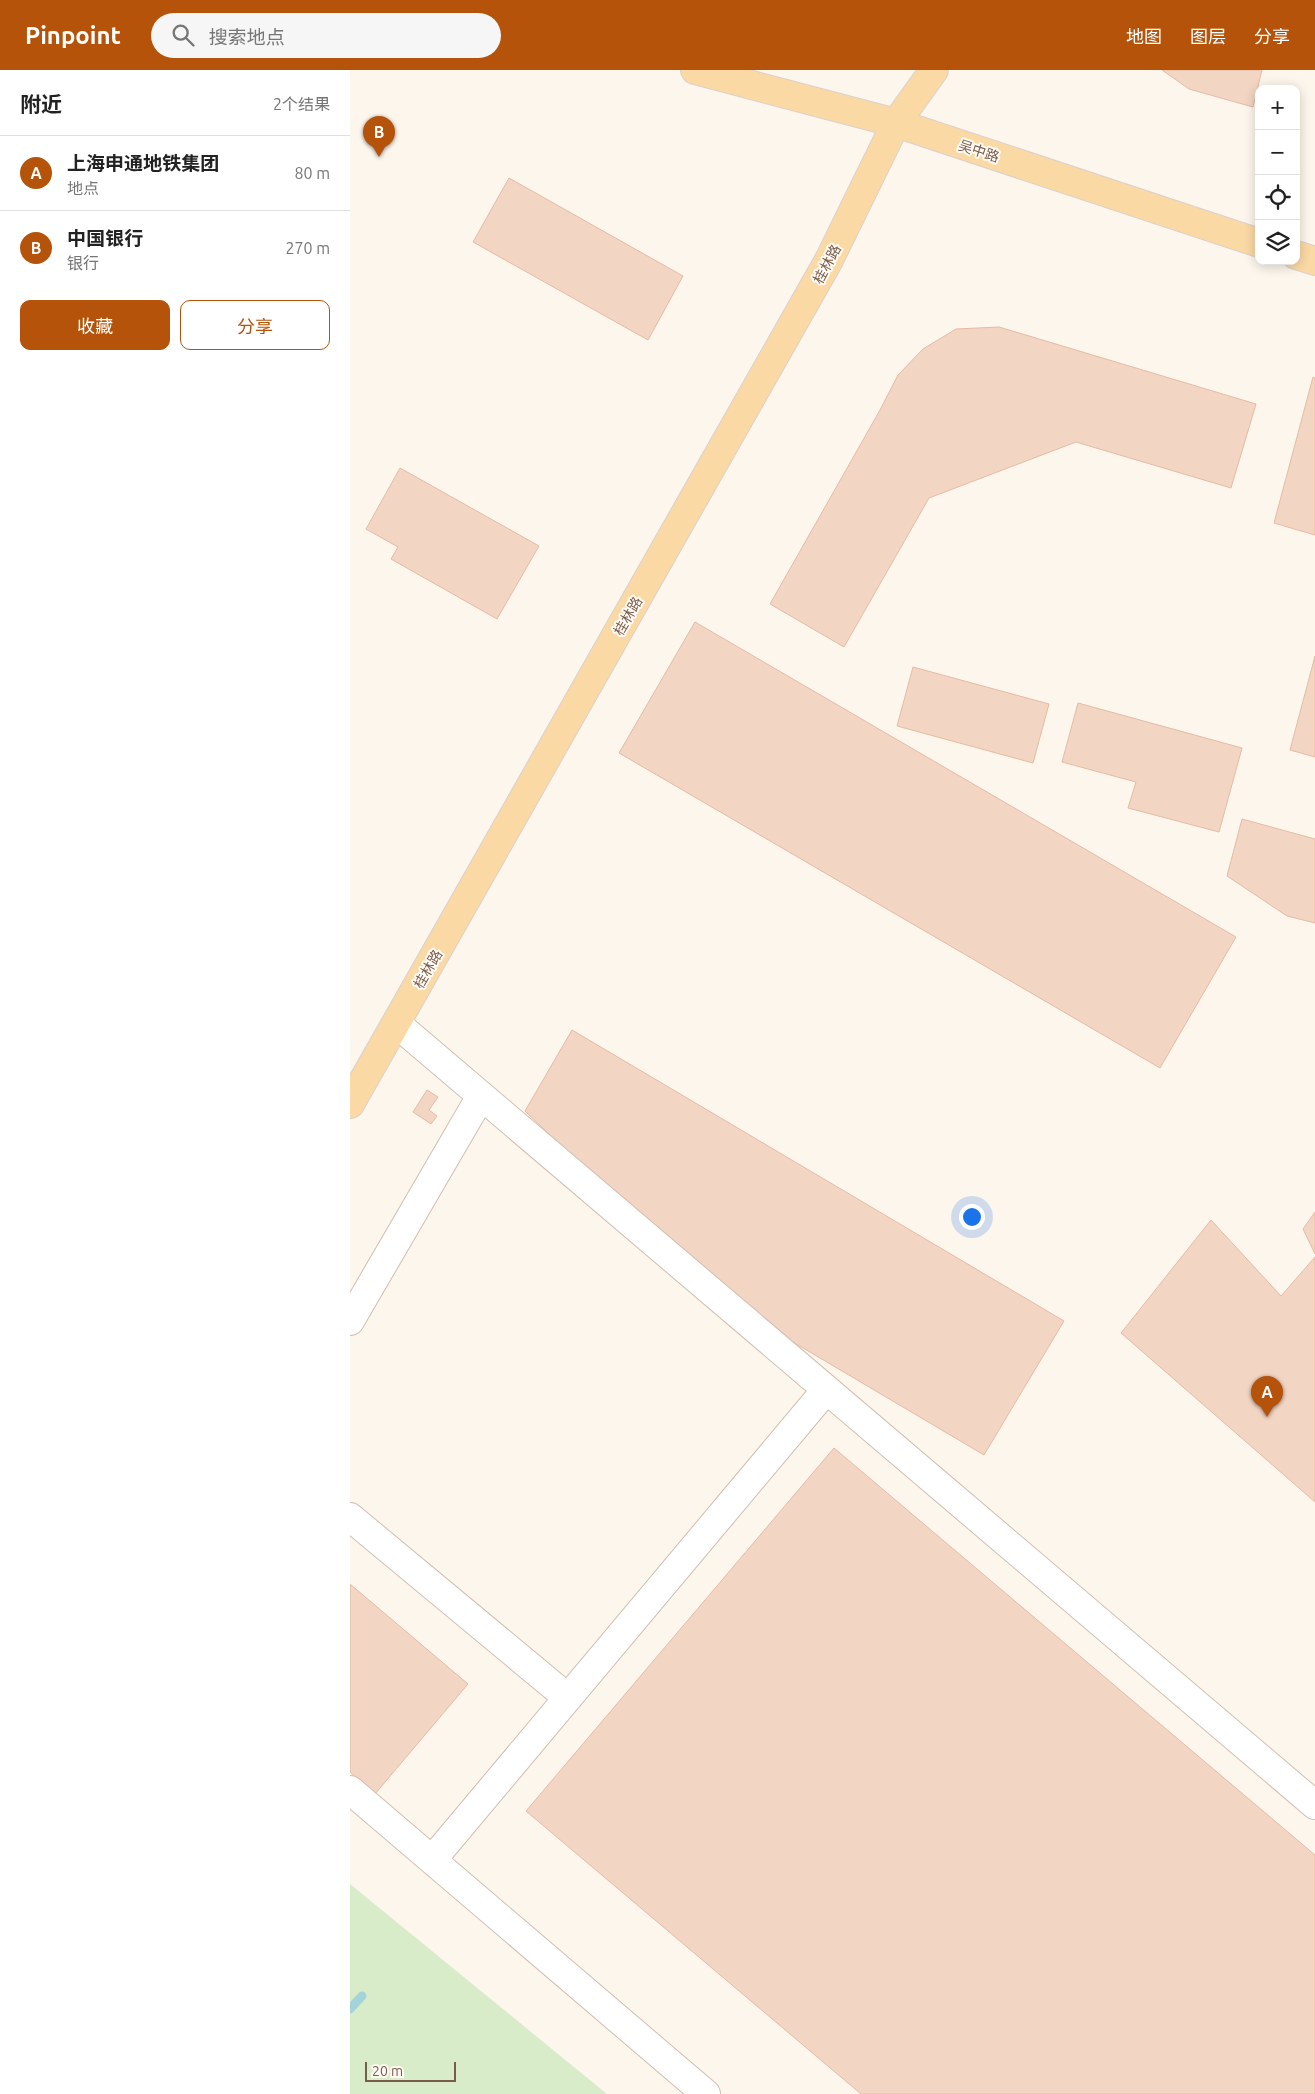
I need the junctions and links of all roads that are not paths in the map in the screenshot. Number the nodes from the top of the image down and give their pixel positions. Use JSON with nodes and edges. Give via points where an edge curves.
{"nodes":[{"id":1,"x":695,"y":70,"type":"edge"},
{"id":2,"x":934,"y":70,"type":"edge"},
{"id":3,"x":896,"y":124,"type":"junction"},
{"id":4,"x":1255,"y":242,"type":"edge"},
{"id":5,"x":1300,"y":256,"type":"edge"},
{"id":6,"x":1315,"y":262,"type":"edge"},
{"id":7,"x":396,"y":1024,"type":"junction"},
{"id":8,"x":481,"y":1096,"type":"junction"},
{"id":9,"x":350,"y":1104,"type":"edge"},
{"id":10,"x":350,"y":1321,"type":"edge"},
{"id":11,"x":826,"y":1390,"type":"junction"},
{"id":12,"x":350,"y":1517,"type":"edge"},
{"id":13,"x":568,"y":1698,"type":"junction"},
{"id":14,"x":350,"y":1790,"type":"edge"},
{"id":15,"x":1315,"y":1805,"type":"edge"},
{"id":16,"x":432,"y":1860,"type":"junction"},
{"id":17,"x":706,"y":2094,"type":"edge"}],
"edges":[{"from":1,"to":3,"type":"main road","name":"吴中路"},
{"from":2,"to":3,"type":"main road","name":"桂林路"},
{"from":3,"to":4,"type":"main road","name":"吴中路"},
{"from":3,"to":7,"type":"main road","name":"桂林路","via":[[829,260]]},
{"from":5,"to":6,"type":"main road"},
{"from":7,"to":8,"type":"lane"},
{"from":7,"to":9,"type":"main road","name":"桂林路"},
{"from":8,"to":10,"type":"lane"},
{"from":8,"to":11,"type":"lane"},
{"from":11,"to":13,"type":"lane"},
{"from":11,"to":15,"type":"lane"},
{"from":12,"to":13,"type":"lane"},
{"from":13,"to":16,"type":"lane"},
{"from":14,"to":16,"type":"lane"},
{"from":16,"to":17,"type":"lane"}]}
